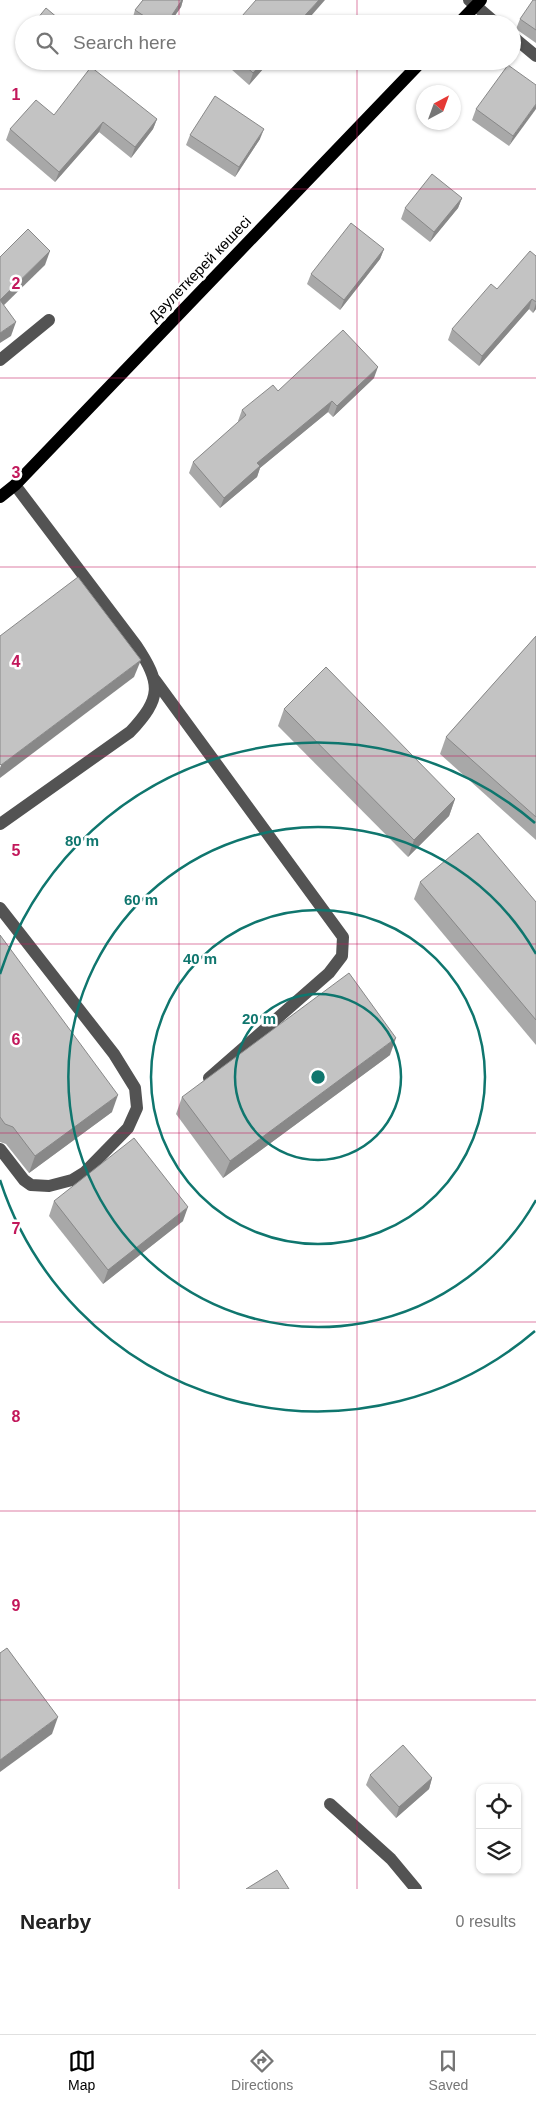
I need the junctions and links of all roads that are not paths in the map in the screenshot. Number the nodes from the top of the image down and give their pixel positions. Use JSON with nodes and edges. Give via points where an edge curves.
{"nodes":[{"id":1,"x":475,"y":2,"type":"edge"},
{"id":2,"x":465,"y":15,"type":"edge"},
{"id":3,"x":488,"y":15,"type":"edge"},
{"id":4,"x":521,"y":44,"type":"edge"},
{"id":5,"x":536,"y":56,"type":"edge"},
{"id":6,"x":413,"y":70,"type":"edge"},
{"id":7,"x":49,"y":320,"type":"dead end"},
{"id":8,"x":0,"y":360,"type":"edge"},
{"id":9,"x":15,"y":485,"type":"junction"},
{"id":10,"x":0,"y":497,"type":"edge"},
{"id":11,"x":155,"y":680,"type":"junction"},
{"id":12,"x":0,"y":824,"type":"edge"},
{"id":13,"x":0,"y":908,"type":"edge"},
{"id":14,"x":202,"y":1084,"type":"edge"},
{"id":15,"x":0,"y":1149,"type":"edge"},
{"id":16,"x":330,"y":1804,"type":"dead end"},
{"id":17,"x":416,"y":1889,"type":"edge"}],
"edges":[{"from":1,"to":2,"type":"main road"},
{"from":1,"to":3,"type":"street"},
{"from":4,"to":5,"type":"street"},
{"from":6,"to":9,"type":"main road","name":"Дәулеткерей көшесі"},
{"from":7,"to":8,"type":"street"},
{"from":9,"to":10,"type":"main road","name":"Дәулеткерей көшесі"},
{"from":9,"to":11,"type":"street","via":[[136,645]]},
{"from":11,"to":12,"type":"street","via":[[148,713],[130,732]]},
{"from":11,"to":14,"type":"street","via":[[343,938],[342,956],[329,973]]},
{"from":13,"to":15,"type":"street","via":[[114,1054],[135,1088],[137,1108],[128,1128],[85,1172],[72,1180],[48,1186],[31,1185]]},
{"from":16,"to":17,"type":"street","via":[[391,1860]]}]}
